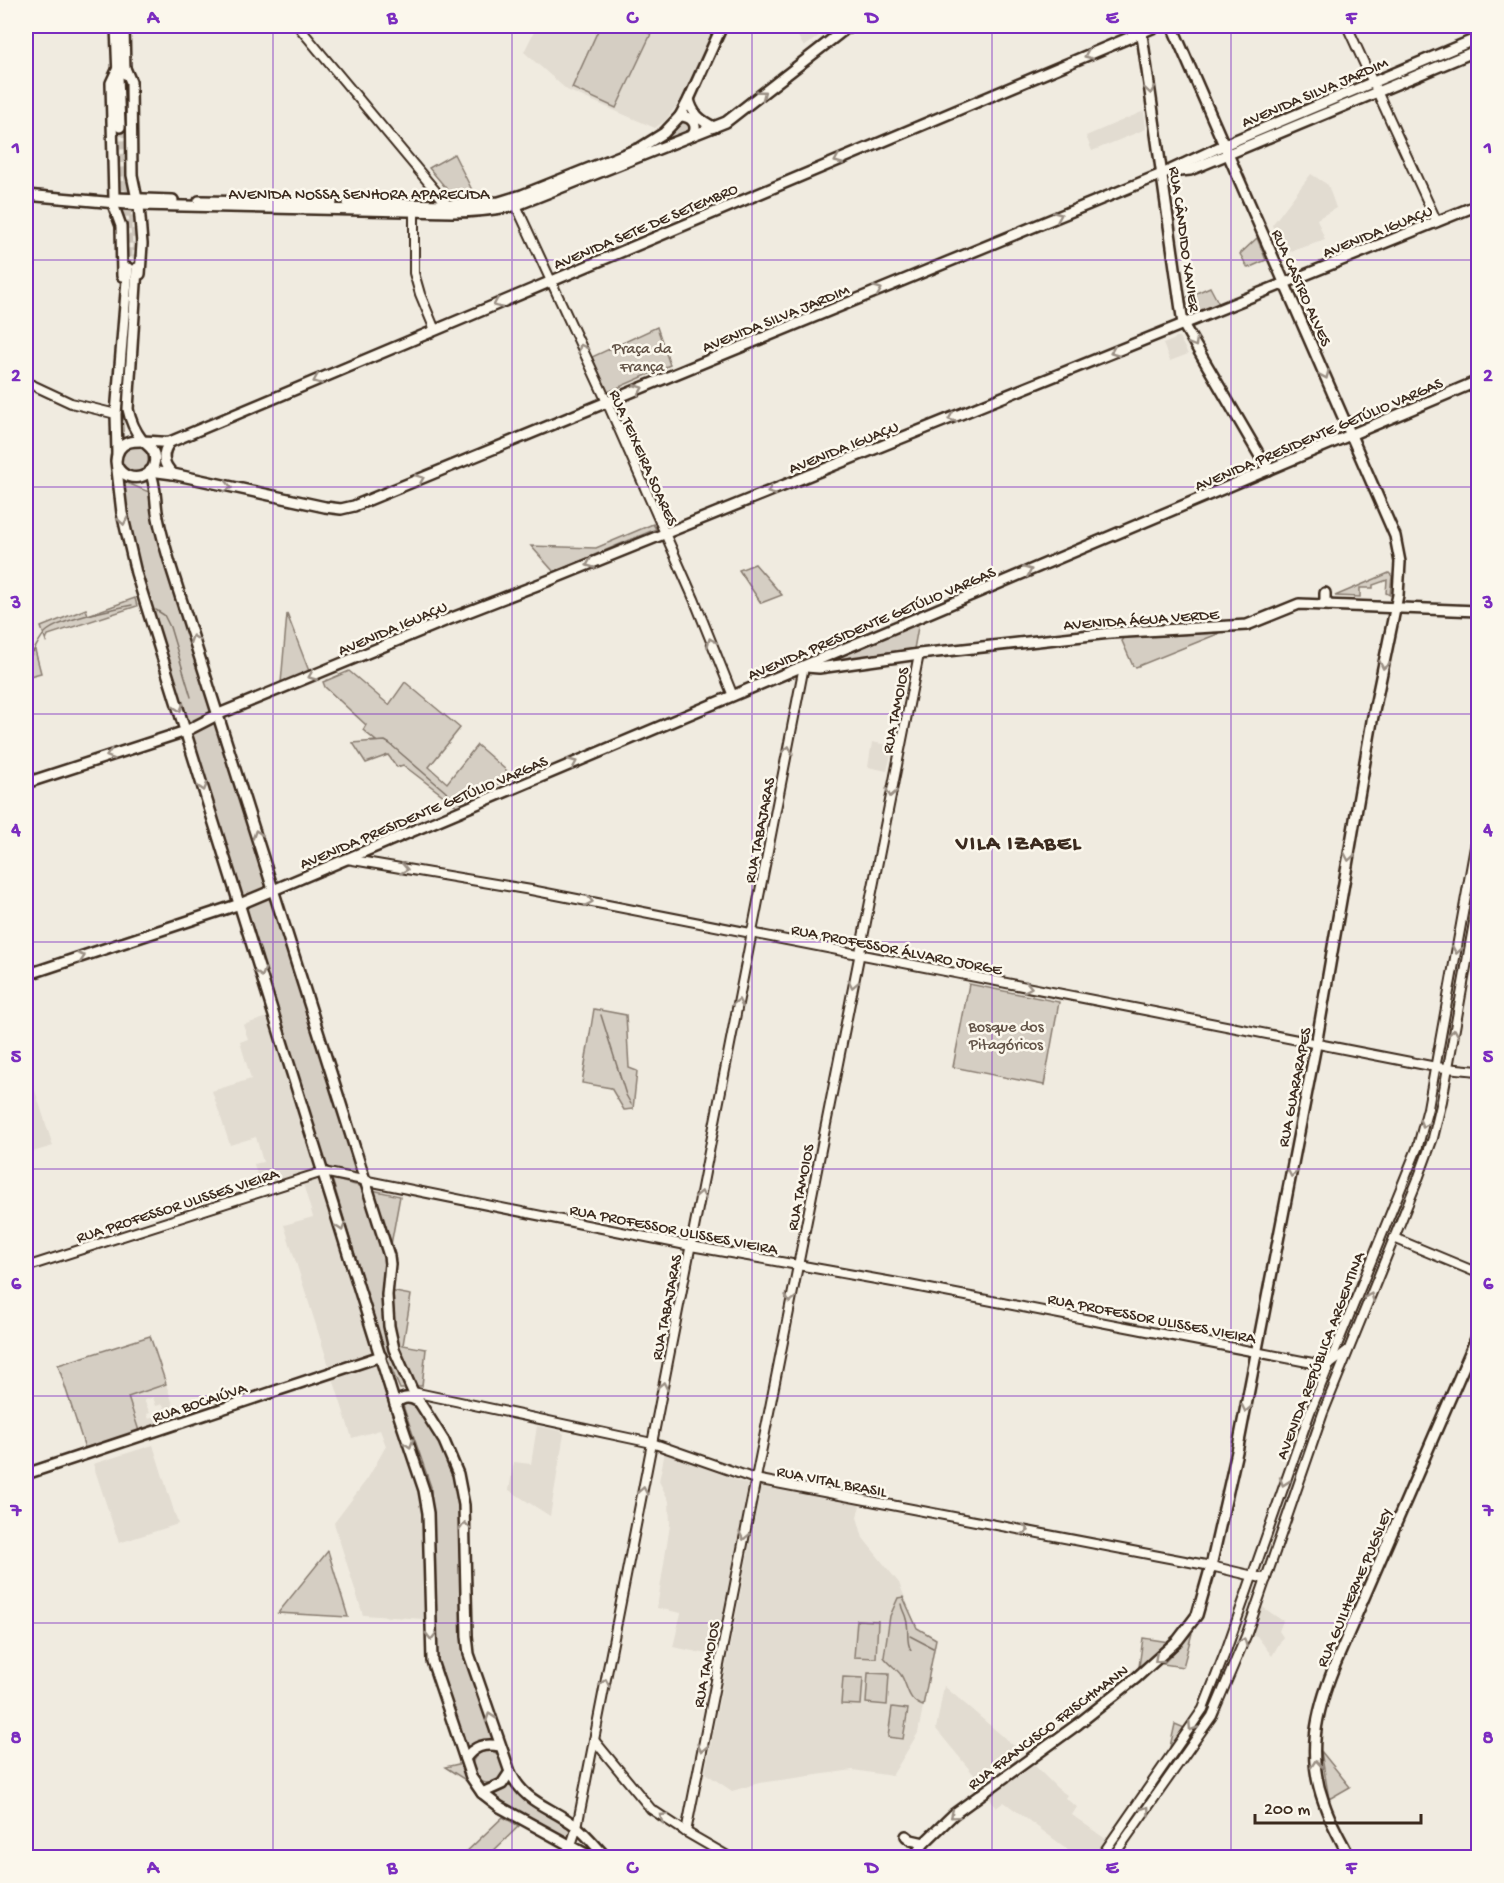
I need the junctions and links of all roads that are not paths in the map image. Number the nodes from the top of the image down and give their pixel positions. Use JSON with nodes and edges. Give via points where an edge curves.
{"nodes":[{"id":1,"x":116,"y":26,"type":"edge"},
{"id":2,"x":124,"y":26,"type":"edge"},
{"id":3,"x":298,"y":26,"type":"edge"},
{"id":4,"x":722,"y":26,"type":"edge"},
{"id":5,"x":849,"y":26,"type":"edge"},
{"id":6,"x":1157,"y":26,"type":"edge"},
{"id":7,"x":1172,"y":26,"type":"edge"},
{"id":8,"x":1347,"y":26,"type":"edge"},
{"id":9,"x":1142,"y":29,"type":"edge"},
{"id":10,"x":1479,"y":38,"type":"edge"},
{"id":11,"x":1479,"y":50,"type":"edge"},
{"id":12,"x":121,"y":68,"type":"junction"},
{"id":13,"x":1373,"y":82,"type":"junction"},
{"id":14,"x":1378,"y":92,"type":"junction"},
{"id":15,"x":689,"y":99,"type":"junction"},
{"id":16,"x":680,"y":116,"type":"junction"},
{"id":17,"x":714,"y":127,"type":"junction"},
{"id":18,"x":123,"y":128,"type":"tunnel mouth"},
{"id":19,"x":693,"y":135,"type":"junction"},
{"id":20,"x":1226,"y":150,"type":"junction"},
{"id":21,"x":1162,"y":174,"type":"junction"},
{"id":22,"x":26,"y":193,"type":"edge"},
{"id":23,"x":113,"y":201,"type":"junction"},
{"id":24,"x":138,"y":202,"type":"junction"},
{"id":25,"x":515,"y":202,"type":"junction"},
{"id":26,"x":1479,"y":205,"type":"edge"},
{"id":27,"x":414,"y":208,"type":"junction"},
{"id":28,"x":450,"y":208,"type":"junction"},
{"id":29,"x":1437,"y":222,"type":"junction"},
{"id":30,"x":132,"y":268,"type":"tunnel mouth"},
{"id":31,"x":550,"y":281,"type":"junction"},
{"id":32,"x":1285,"y":283,"type":"junction"},
{"id":33,"x":1183,"y":324,"type":"junction"},
{"id":34,"x":435,"y":330,"type":"junction"},
{"id":35,"x":128,"y":332,"type":"junction"},
{"id":36,"x":1479,"y":381,"type":"edge"},
{"id":37,"x":26,"y":382,"type":"edge"},
{"id":38,"x":607,"y":402,"type":"junction"},
{"id":39,"x":116,"y":414,"type":"junction"},
{"id":40,"x":135,"y":426,"type":"junction"},
{"id":41,"x":1351,"y":435,"type":"junction"},
{"id":42,"x":142,"y":441,"type":"junction"},
{"id":43,"x":170,"y":442,"type":"junction"},
{"id":44,"x":117,"y":453,"type":"junction"},
{"id":45,"x":117,"y":463,"type":"junction"},
{"id":46,"x":1268,"y":470,"type":"junction"},
{"id":47,"x":155,"y":471,"type":"junction"},
{"id":48,"x":173,"y":474,"type":"junction"},
{"id":49,"x":200,"y":480,"type":"junction"},
{"id":50,"x":208,"y":491,"type":"dead end"},
{"id":51,"x":325,"y":507,"type":"junction"},
{"id":52,"x":303,"y":510,"type":"dead end"},
{"id":53,"x":664,"y":534,"type":"junction"},
{"id":54,"x":1400,"y":562,"type":"joint"},
{"id":55,"x":1325,"y":593,"type":"dead end"},
{"id":56,"x":1329,"y":605,"type":"junction"},
{"id":57,"x":1396,"y":608,"type":"junction"},
{"id":58,"x":1479,"y":611,"type":"edge"},
{"id":59,"x":1127,"y":632,"type":"junction"},
{"id":60,"x":1115,"y":644,"type":"dead end"},
{"id":61,"x":919,"y":654,"type":"junction"},
{"id":62,"x":820,"y":660,"type":"junction"},
{"id":63,"x":804,"y":666,"type":"junction"},
{"id":64,"x":827,"y":667,"type":"junction"},
{"id":65,"x":733,"y":696,"type":"junction"},
{"id":66,"x":219,"y":714,"type":"junction"},
{"id":67,"x":186,"y":731,"type":"junction"},
{"id":68,"x":26,"y":783,"type":"edge"},
{"id":69,"x":1479,"y":830,"type":"edge"},
{"id":70,"x":347,"y":859,"type":"junction"},
{"id":71,"x":274,"y":890,"type":"junction"},
{"id":72,"x":1479,"y":900,"type":"edge"},
{"id":73,"x":240,"y":904,"type":"junction"},
{"id":74,"x":752,"y":933,"type":"junction"},
{"id":75,"x":859,"y":954,"type":"junction"},
{"id":76,"x":26,"y":975,"type":"edge"},
{"id":77,"x":1316,"y":1045,"type":"junction"},
{"id":78,"x":1442,"y":1068,"type":"junction"},
{"id":79,"x":1479,"y":1071,"type":"edge"},
{"id":80,"x":323,"y":1172,"type":"junction"},
{"id":81,"x":366,"y":1181,"type":"junction"},
{"id":82,"x":1394,"y":1238,"type":"junction"},
{"id":83,"x":691,"y":1246,"type":"junction"},
{"id":84,"x":797,"y":1266,"type":"junction"},
{"id":85,"x":26,"y":1267,"type":"edge"},
{"id":86,"x":1479,"y":1273,"type":"edge"},
{"id":87,"x":1479,"y":1334,"type":"edge"},
{"id":88,"x":1257,"y":1351,"type":"junction"},
{"id":89,"x":1347,"y":1351,"type":"junction"},
{"id":90,"x":381,"y":1356,"type":"junction"},
{"id":91,"x":1328,"y":1366,"type":"junction"},
{"id":92,"x":391,"y":1388,"type":"junction"},
{"id":93,"x":415,"y":1397,"type":"junction"},
{"id":94,"x":395,"y":1404,"type":"junction"},
{"id":95,"x":652,"y":1443,"type":"junction"},
{"id":96,"x":26,"y":1474,"type":"edge"},
{"id":97,"x":755,"y":1479,"type":"junction"},
{"id":98,"x":1211,"y":1566,"type":"junction"},
{"id":99,"x":1252,"y":1575,"type":"junction"},
{"id":100,"x":1266,"y":1579,"type":"junction"},
{"id":101,"x":1197,"y":1615,"type":"joint"},
{"id":102,"x":594,"y":1740,"type":"junction"},
{"id":103,"x":500,"y":1746,"type":"junction"},
{"id":104,"x":465,"y":1759,"type":"junction"},
{"id":105,"x":510,"y":1772,"type":"junction"},
{"id":106,"x":482,"y":1793,"type":"junction"},
{"id":107,"x":577,"y":1827,"type":"junction"},
{"id":108,"x":686,"y":1832,"type":"junction"},
{"id":109,"x":906,"y":1836,"type":"dead end"},
{"id":110,"x":924,"y":1843,"type":"junction"},
{"id":111,"x":571,"y":1845,"type":"junction"},
{"id":112,"x":562,"y":1857,"type":"edge"},
{"id":113,"x":593,"y":1857,"type":"edge"},
{"id":114,"x":607,"y":1857,"type":"edge"},
{"id":115,"x":731,"y":1857,"type":"edge"},
{"id":116,"x":913,"y":1857,"type":"edge"},
{"id":117,"x":1100,"y":1857,"type":"edge"},
{"id":118,"x":1112,"y":1857,"type":"edge"},
{"id":119,"x":1350,"y":1857,"type":"edge"}],
"edges":[{"from":1,"to":12,"type":"main road"},
{"from":2,"to":12,"type":"main road"},
{"from":3,"to":28,"type":"street"},
{"from":4,"to":15,"type":"main road","name":"AVENIDA NOSSA SENHORA APARECIDA"},
{"from":17,"to":5,"type":"main road","name":"AVENIDA NOSSA SENHORA APARECIDA","one_way":true},
{"from":6,"to":9,"type":"main road","name":"AVENIDA SETE DE SETEMBRO"},
{"from":7,"to":20,"type":"main road","name":"RUA CASTRO ALVES"},
{"from":8,"to":13,"type":"street"},
{"from":9,"to":21,"type":"main road","name":"RUA CÂNDIDO XAVIER","one_way":true},
{"from":9,"to":31,"type":"main road","name":"AVENIDA SETE DE SETEMBRO","one_way":true},
{"from":10,"to":13,"type":"main road","name":"AVENIDA SILVA JARDIM"},
{"from":11,"to":14,"type":"main road","name":"AVENIDA SILVA JARDIM"},
{"from":12,"to":18,"type":"main road"},
{"from":12,"to":23,"type":"main road","via":[[111,82]]},
{"from":12,"to":24,"type":"main road","via":[[131,81],[132,175]]},
{"from":13,"to":14,"type":"street"},
{"from":13,"to":20,"type":"main road","name":"AVENIDA SILVA JARDIM"},
{"from":14,"to":20,"type":"main road","name":"AVENIDA SILVA JARDIM"},
{"from":14,"to":29,"type":"street"},
{"from":15,"to":16,"type":"main road","name":"AVENIDA NOSSA SENHORA APARECIDA"},
{"from":15,"to":17,"type":"main road","via":[[696,116]]},
{"from":16,"to":19,"type":"main road","via":[[689,117],[694,123]]},
{"from":16,"to":25,"type":"main road","name":"AVENIDA NOSSA SENHORA APARECIDA","via":[[664,133],[640,148]]},
{"from":17,"to":19,"type":"main road","name":"AVENIDA NOSSA SENHORA APARECIDA"},
{"from":19,"to":25,"type":"main road","name":"AVENIDA NOSSA SENHORA APARECIDA"},
{"from":20,"to":21,"type":"main road","name":"AVENIDA SILVA JARDIM","via":[[1190,170]]},
{"from":20,"to":32,"type":"main road","name":"RUA CASTRO ALVES"},
{"from":21,"to":33,"type":"main road","name":"RUA CÂNDIDO XAVIER"},
{"from":38,"to":21,"type":"main road","name":"AVENIDA SILVA JARDIM","one_way":true},
{"from":22,"to":23,"type":"main road","name":"AVENIDA NOSSA SENHORA APARECIDA"},
{"from":23,"to":24,"type":"main road","name":"AVENIDA NOSSA SENHORA APARECIDA"},
{"from":23,"to":35,"type":"main road","via":[[122,236],[120,301]]},
{"from":24,"to":27,"type":"main road","name":"AVENIDA NOSSA SENHORA APARECIDA"},
{"from":24,"to":35,"type":"main road","via":[[142,244],[139,304]]},
{"from":25,"to":28,"type":"main road","name":"AVENIDA NOSSA SENHORA APARECIDA"},
{"from":25,"to":31,"type":"street","name":"RUA TEIXEIRA SOARES"},
{"from":26,"to":29,"type":"main road","name":"AVENIDA IGUAÇU"},
{"from":27,"to":28,"type":"main road","name":"AVENIDA NOSSA SENHORA APARECIDA"},
{"from":27,"to":34,"type":"street","via":[[414,273]]},
{"from":29,"to":32,"type":"main road","name":"AVENIDA IGUAÇU"},
{"from":30,"to":35,"type":"main road"},
{"from":31,"to":34,"type":"main road","name":"AVENIDA SETE DE SETEMBRO","one_way":true},
{"from":38,"to":31,"type":"street","name":"RUA TEIXEIRA SOARES","one_way":true},
{"from":32,"to":33,"type":"main road","name":"AVENIDA IGUAÇU"},
{"from":32,"to":41,"type":"main road","name":"RUA CASTRO ALVES","one_way":true},
{"from":33,"to":46,"type":"main road","name":"RUA CÂNDIDO XAVIER","one_way":true},
{"from":33,"to":53,"type":"main road","name":"AVENIDA IGUAÇU","one_way":true},
{"from":34,"to":43,"type":"main road","name":"AVENIDA SETE DE SETEMBRO","one_way":true},
{"from":35,"to":39,"type":"main road"},
{"from":35,"to":40,"type":"main road","via":[[128,409]]},
{"from":36,"to":41,"type":"main road","name":"AVENIDA PRESIDENTE GETÚLIO VARGAS"},
{"from":37,"to":39,"type":"street","via":[[71,403]]},
{"from":51,"to":38,"type":"main road","name":"AVENIDA SILVA JARDIM","one_way":true,"via":[[341,509],[366,502]]},
{"from":38,"to":53,"type":"street","name":"RUA TEIXEIRA SOARES"},
{"from":39,"to":40,"type":"main road"},
{"from":39,"to":44,"type":"main road"},
{"from":40,"to":42,"type":"main road"},
{"from":41,"to":46,"type":"main road","name":"AVENIDA PRESIDENTE GETÚLIO VARGAS"},
{"from":41,"to":54,"type":"main road","name":"RUA CASTRO ALVES","via":[[1395,536]]},
{"from":42,"to":43,"type":"main road","name":"AVENIDA SETE DE SETEMBRO"},
{"from":42,"to":44,"type":"main road","via":[[126,443]]},
{"from":42,"to":47,"type":"main road","via":[[153,452]]},
{"from":43,"to":48,"type":"main road","via":[[164,459]]},
{"from":44,"to":45,"type":"main road"},
{"from":45,"to":47,"type":"main road","via":[[122,473],[133,478]]},
{"from":45,"to":67,"type":"main road","one_way":true,"via":[[127,540]]},
{"from":62,"to":46,"type":"main road","name":"AVENIDA PRESIDENTE GETÚLIO VARGAS","one_way":true},
{"from":47,"to":48,"type":"main road"},
{"from":66,"to":47,"type":"main road","one_way":true,"via":[[163,538]]},
{"from":48,"to":49,"type":"main road"},
{"from":49,"to":50,"type":"main road"},
{"from":49,"to":51,"type":"main road","one_way":true},
{"from":51,"to":52,"type":"main road"},
{"from":65,"to":53,"type":"street","name":"RUA TEIXEIRA SOARES","one_way":true},
{"from":53,"to":66,"type":"main road","name":"AVENIDA IGUAÇU","one_way":true},
{"from":54,"to":57,"type":"main road","name":"RUA GUARARAPES"},
{"from":55,"to":56,"type":"main road"},
{"from":56,"to":57,"type":"main road","name":"AVENIDA ÁGUA VERDE"},
{"from":56,"to":59,"type":"main road","name":"AVENIDA ÁGUA VERDE","via":[[1299,604],[1247,626]]},
{"from":57,"to":58,"type":"main road","name":"AVENIDA ÁGUA VERDE"},
{"from":57,"to":77,"type":"main road","name":"RUA GUARARAPES","one_way":true,"via":[[1372,721]]},
{"from":59,"to":60,"type":"main road"},
{"from":59,"to":61,"type":"main road","name":"AVENIDA ÁGUA VERDE"},
{"from":61,"to":64,"type":"main road","name":"AVENIDA ÁGUA VERDE"},
{"from":61,"to":75,"type":"street","name":"RUA TAMOIOS","one_way":true},
{"from":62,"to":63,"type":"main road","name":"AVENIDA PRESIDENTE GETÚLIO VARGAS"},
{"from":62,"to":64,"type":"main road"},
{"from":63,"to":64,"type":"main road","name":"AVENIDA ÁGUA VERDE"},
{"from":63,"to":65,"type":"main road","name":"AVENIDA PRESIDENTE GETÚLIO VARGAS"},
{"from":74,"to":63,"type":"street","name":"RUA TABAJARAS","one_way":true},
{"from":70,"to":65,"type":"main road","name":"AVENIDA PRESIDENTE GETÚLIO VARGAS","one_way":true},
{"from":66,"to":67,"type":"main road","name":"AVENIDA IGUAÇU"},
{"from":71,"to":66,"type":"main road","one_way":true},
{"from":67,"to":68,"type":"main road","name":"AVENIDA IGUAÇU","one_way":true},
{"from":67,"to":73,"type":"main road","one_way":true},
{"from":69,"to":78,"type":"street","name":"AVENIDA REPÚBLICA ARGENTINA","one_way":true},
{"from":70,"to":71,"type":"main road","name":"AVENIDA PRESIDENTE GETÚLIO VARGAS"},
{"from":70,"to":74,"type":"street","name":"RUA PROFESSOR ÁLVARO JORGE","one_way":true},
{"from":71,"to":73,"type":"main road","name":"AVENIDA PRESIDENTE GETÚLIO VARGAS"},
{"from":71,"to":81,"type":"main road"},
{"from":78,"to":72,"type":"street","name":"AVENIDA REPÚBLICA ARGENTINA","one_way":true},
{"from":76,"to":73,"type":"main road","name":"AVENIDA PRESIDENTE GETÚLIO VARGAS","one_way":true},
{"from":73,"to":80,"type":"main road","one_way":true},
{"from":74,"to":75,"type":"street","name":"RUA PROFESSOR ÁLVARO JORGE"},
{"from":83,"to":74,"type":"street","name":"RUA TABAJARAS","one_way":true},
{"from":75,"to":77,"type":"street","name":"RUA PROFESSOR ÁLVARO JORGE","one_way":true},
{"from":75,"to":84,"type":"street","name":"RUA TAMOIOS","one_way":true},
{"from":77,"to":78,"type":"street","name":"RUA PROFESSOR ÁLVARO JORGE"},
{"from":77,"to":88,"type":"main road","name":"RUA GUARARAPES","one_way":true},
{"from":78,"to":79,"type":"street","name":"RUA PROFESSOR ÁLVARO JORGE"},
{"from":78,"to":82,"type":"street","name":"AVENIDA REPÚBLICA ARGENTINA","via":[[1433,1138]]},
{"from":78,"to":91,"type":"street","name":"AVENIDA REPÚBLICA ARGENTINA","one_way":true,"via":[[1418,1146]]},
{"from":80,"to":81,"type":"street","name":"RUA PROFESSOR ULISSES VIEIRA"},
{"from":80,"to":85,"type":"street","name":"RUA PROFESSOR ULISSES VIEIRA"},
{"from":80,"to":90,"type":"main road","one_way":true},
{"from":81,"to":83,"type":"street","name":"RUA PROFESSOR ULISSES VIEIRA"},
{"from":81,"to":93,"type":"main road","via":[[390,1264],[387,1295],[394,1349]]},
{"from":82,"to":86,"type":"street"},
{"from":89,"to":82,"type":"street","name":"AVENIDA REPÚBLICA ARGENTINA","one_way":true},
{"from":83,"to":84,"type":"street","name":"RUA PROFESSOR ULISSES VIEIRA"},
{"from":95,"to":83,"type":"street","name":"RUA TABAJARAS","one_way":true},
{"from":84,"to":88,"type":"street","name":"RUA PROFESSOR ULISSES VIEIRA"},
{"from":84,"to":97,"type":"street","name":"RUA TAMOIOS","one_way":true},
{"from":119,"to":87,"type":"main road","name":"RUA GUILHERME PUGSLEY","one_way":true,"via":[[1320,1791],[1315,1752],[1318,1711]]},
{"from":88,"to":91,"type":"street","name":"RUA PROFESSOR ULISSES VIEIRA"},
{"from":88,"to":98,"type":"main road","name":"RUA GUARARAPES","one_way":true},
{"from":89,"to":91,"type":"street"},
{"from":89,"to":100,"type":"street","name":"AVENIDA REPÚBLICA ARGENTINA"},
{"from":90,"to":92,"type":"main road"},
{"from":90,"to":96,"type":"main road","name":"RUA BOCAIÚVA"},
{"from":91,"to":99,"type":"street","name":"AVENIDA REPÚBLICA ARGENTINA","one_way":true},
{"from":92,"to":93,"type":"main road"},
{"from":92,"to":94,"type":"main road"},
{"from":93,"to":94,"type":"main road","via":[[403,1398]]},
{"from":93,"to":95,"type":"street","name":"RUA VITAL BRASIL"},
{"from":103,"to":93,"type":"main road","one_way":true,"via":[[467,1641],[464,1505],[458,1474],[444,1441]]},
{"from":94,"to":104,"type":"main road","one_way":true,"via":[[427,1501],[432,1661]]},
{"from":95,"to":97,"type":"street","name":"RUA VITAL BRASIL"},
{"from":102,"to":95,"type":"street","name":"RUA TABAJARAS","one_way":true},
{"from":97,"to":98,"type":"street","name":"RUA VITAL BRASIL","one_way":true},
{"from":97,"to":108,"type":"street","name":"RUA TAMOIOS","one_way":true},
{"from":98,"to":99,"type":"street","name":"RUA VITAL BRASIL"},
{"from":98,"to":101,"type":"main road","name":"RUA GUARARAPES"},
{"from":99,"to":100,"type":"street","name":"RUA VITAL BRASIL"},
{"from":99,"to":117,"type":"street","name":"AVENIDA REPÚBLICA ARGENTINA","one_way":true,"via":[[1203,1710]]},
{"from":118,"to":100,"type":"street","name":"AVENIDA REPÚBLICA ARGENTINA","one_way":true,"via":[[1212,1716]]},
{"from":101,"to":110,"type":"main road","name":"RUA FRANCISCO FRISCHMANN","one_way":true,"via":[[1178,1640],[1136,1678],[954,1814]]},
{"from":102,"to":107,"type":"street","name":"RUA TABAJARAS"},
{"from":108,"to":102,"type":"street","one_way":true,"via":[[651,1809]]},
{"from":103,"to":104,"type":"main road","via":[[478,1746]]},
{"from":103,"to":105,"type":"main road"},
{"from":104,"to":106,"type":"main road"},
{"from":105,"to":106,"type":"main road","via":[[502,1784]]},
{"from":105,"to":107,"type":"main road","via":[[528,1797]]},
{"from":106,"to":111,"type":"main road","via":[[500,1807]]},
{"from":107,"to":111,"type":"street","name":"RUA TABAJARAS"},
{"from":107,"to":114,"type":"main road"},
{"from":108,"to":115,"type":"street"},
{"from":109,"to":110,"type":"main road"},
{"from":110,"to":116,"type":"main road","name":"RUA FRANCISCO FRISCHMANN"},
{"from":111,"to":112,"type":"street","name":"RUA TABAJARAS"},
{"from":111,"to":113,"type":"main road"}]}
